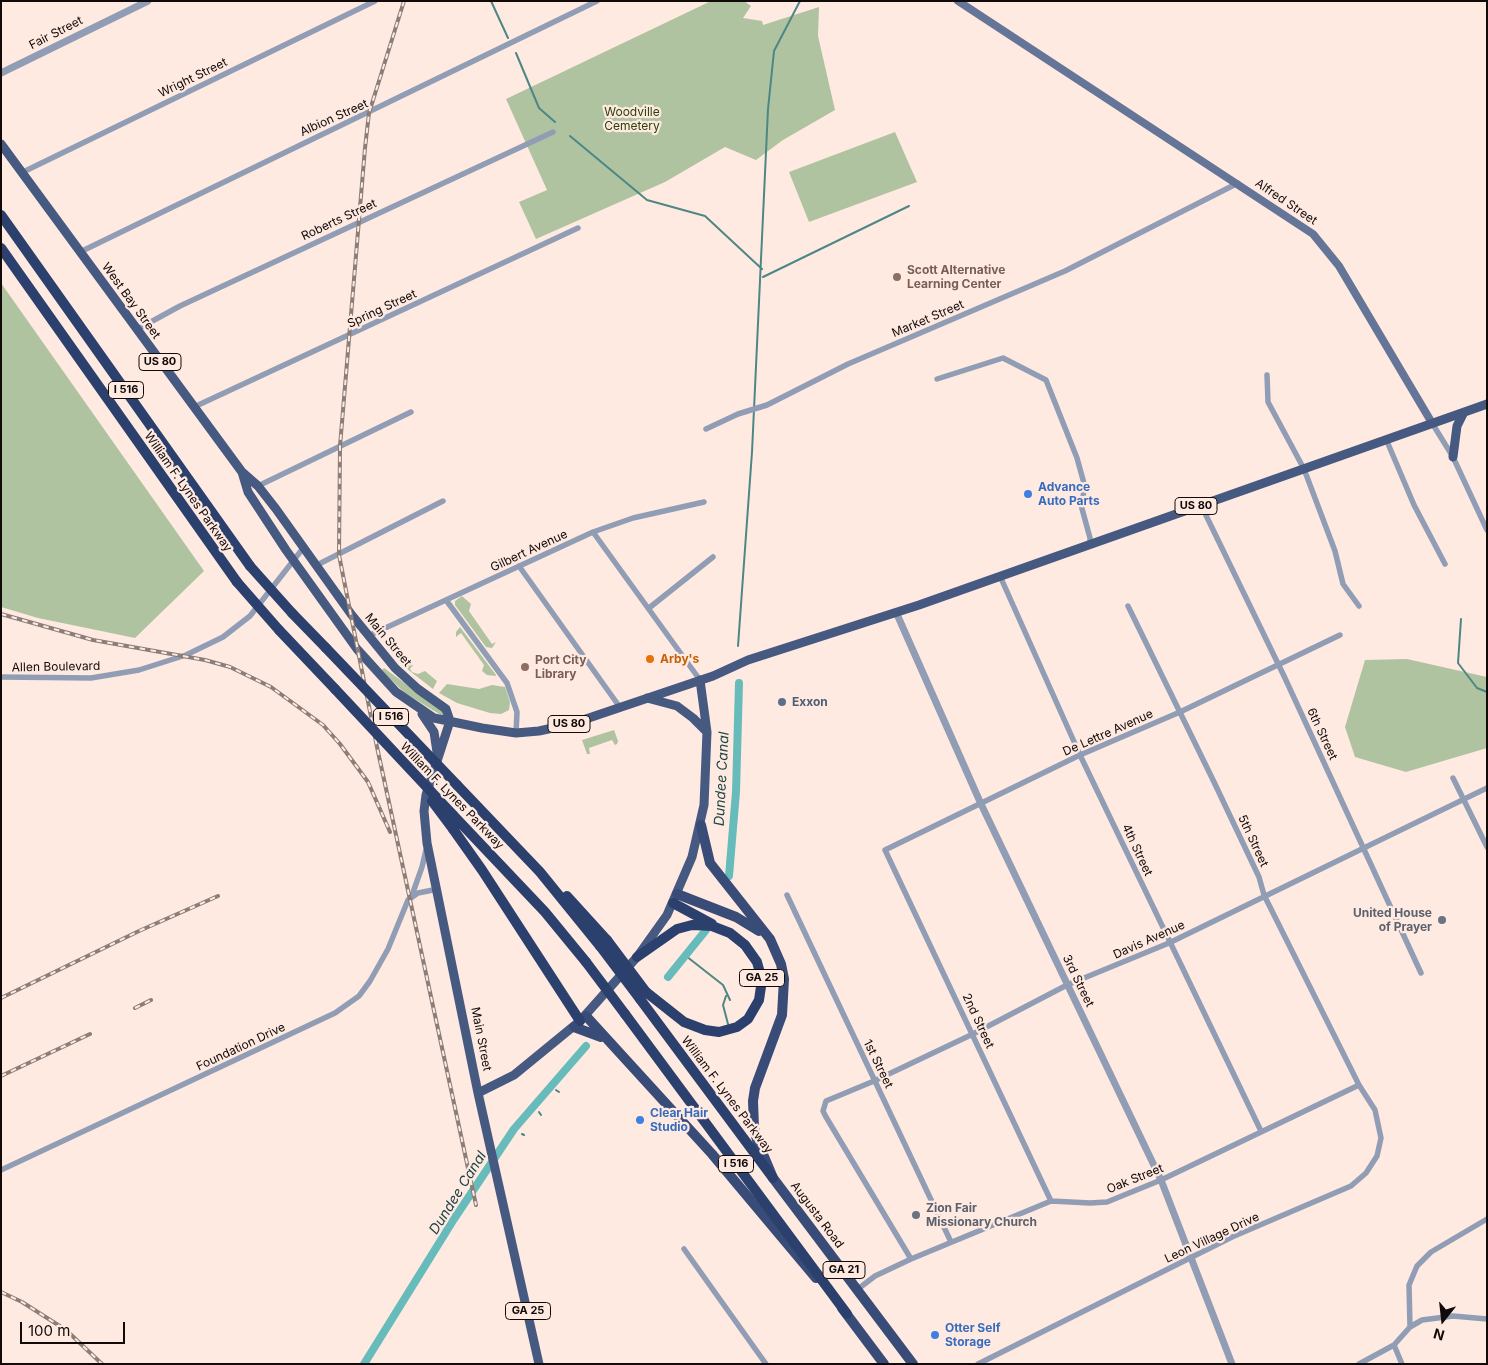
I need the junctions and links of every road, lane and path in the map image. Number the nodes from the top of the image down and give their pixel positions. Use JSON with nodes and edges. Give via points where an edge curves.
{"nodes":[{"id":1,"x":148,"y":1,"type":"edge"},
{"id":2,"x":375,"y":1,"type":"edge"},
{"id":3,"x":597,"y":1,"type":"edge"},
{"id":4,"x":958,"y":1,"type":"edge"},
{"id":5,"x":1,"y":73,"type":"edge"},
{"id":6,"x":553,"y":132,"type":"dead end"},
{"id":7,"x":1,"y":144,"type":"edge"},
{"id":8,"x":21,"y":173,"type":"junction"},
{"id":9,"x":1238,"y":183,"type":"junction"},
{"id":10,"x":1,"y":215,"type":"edge"},
{"id":11,"x":578,"y":228,"type":"dead end"},
{"id":12,"x":1,"y":248,"type":"edge"},
{"id":13,"x":80,"y":252,"type":"junction"},
{"id":14,"x":136,"y":330,"type":"junction"},
{"id":15,"x":1267,"y":375,"type":"dead end"},
{"id":16,"x":937,"y":379,"type":"dead end"},
{"id":17,"x":1487,"y":404,"type":"edge"},
{"id":18,"x":194,"y":407,"type":"junction"},
{"id":19,"x":411,"y":412,"type":"dead end"},
{"id":20,"x":1464,"y":412,"type":"junction"},
{"id":21,"x":1432,"y":423,"type":"junction"},
{"id":22,"x":706,"y":429,"type":"dead end"},
{"id":23,"x":1386,"y":439,"type":"junction"},
{"id":24,"x":1453,"y":457,"type":"junction"},
{"id":25,"x":1304,"y":469,"type":"junction"},
{"id":26,"x":242,"y":472,"type":"junction"},
{"id":27,"x":258,"y":486,"type":"junction"},
{"id":28,"x":443,"y":501,"type":"dead end"},
{"id":29,"x":704,"y":502,"type":"dead end"},
{"id":30,"x":1201,"y":505,"type":"junction"},
{"id":31,"x":1487,"y":530,"type":"edge"},
{"id":32,"x":593,"y":532,"type":"junction"},
{"id":33,"x":1090,"y":544,"type":"junction"},
{"id":34,"x":304,"y":548,"type":"junction"},
{"id":35,"x":713,"y":557,"type":"dead end"},
{"id":36,"x":295,"y":562,"type":"junction"},
{"id":37,"x":1445,"y":564,"type":"dead end"},
{"id":38,"x":317,"y":565,"type":"junction"},
{"id":39,"x":519,"y":566,"type":"junction"},
{"id":40,"x":1000,"y":576,"type":"junction"},
{"id":41,"x":446,"y":600,"type":"junction"},
{"id":42,"x":1128,"y":606,"type":"dead end"},
{"id":43,"x":1359,"y":606,"type":"dead end"},
{"id":44,"x":649,"y":608,"type":"junction"},
{"id":45,"x":896,"y":612,"type":"junction"},
{"id":46,"x":350,"y":614,"type":"joint"},
{"id":47,"x":368,"y":636,"type":"junction"},
{"id":48,"x":1340,"y":636,"type":"dead end"},
{"id":49,"x":1278,"y":664,"type":"junction"},
{"id":50,"x":1,"y":677,"type":"edge"},
{"id":51,"x":700,"y":680,"type":"junction"},
{"id":52,"x":647,"y":698,"type":"junction"},
{"id":53,"x":620,"y":706,"type":"junction"},
{"id":54,"x":419,"y":710,"type":"junction"},
{"id":55,"x":1180,"y":712,"type":"junction"},
{"id":56,"x":450,"y":721,"type":"junction"},
{"id":57,"x":707,"y":732,"type":"junction"},
{"id":58,"x":516,"y":733,"type":"junction"},
{"id":59,"x":1080,"y":755,"type":"junction"},
{"id":60,"x":437,"y":758,"type":"junction"},
{"id":61,"x":411,"y":772,"type":"junction"},
{"id":62,"x":1453,"y":778,"type":"dead end"},
{"id":63,"x":1487,"y":788,"type":"edge"},
{"id":64,"x":1464,"y":799,"type":"junction"},
{"id":65,"x":981,"y":804,"type":"junction"},
{"id":66,"x":701,"y":825,"type":"junction"},
{"id":67,"x":427,"y":843,"type":"junction"},
{"id":68,"x":1487,"y":847,"type":"edge"},
{"id":69,"x":1364,"y":849,"type":"junction"},
{"id":70,"x":885,"y":850,"type":"joint"},
{"id":71,"x":438,"y":889,"type":"junction"},
{"id":72,"x":1264,"y":895,"type":"junction"},
{"id":73,"x":787,"y":896,"type":"dead end"},
{"id":74,"x":411,"y":898,"type":"junction"},
{"id":75,"x":675,"y":898,"type":"junction"},
{"id":76,"x":726,"y":931,"type":"junction"},
{"id":77,"x":770,"y":940,"type":"junction"},
{"id":78,"x":1169,"y":943,"type":"junction"},
{"id":79,"x":637,"y":957,"type":"junction"},
{"id":80,"x":1421,"y":973,"type":"dead end"},
{"id":81,"x":1068,"y":985,"type":"junction"},
{"id":82,"x":643,"y":996,"type":"junction"},
{"id":83,"x":580,"y":1021,"type":"junction"},
{"id":84,"x":973,"y":1034,"type":"junction"},
{"id":85,"x":605,"y":1039,"type":"junction"},
{"id":86,"x":874,"y":1081,"type":"junction"},
{"id":87,"x":1359,"y":1085,"type":"junction"},
{"id":88,"x":478,"y":1093,"type":"junction"},
{"id":89,"x":1261,"y":1131,"type":"junction"},
{"id":90,"x":1,"y":1170,"type":"edge"},
{"id":91,"x":773,"y":1178,"type":"junction"},
{"id":92,"x":1162,"y":1180,"type":"junction"},
{"id":93,"x":1051,"y":1201,"type":"junction"},
{"id":94,"x":1487,"y":1219,"type":"edge"},
{"id":95,"x":950,"y":1242,"type":"junction"},
{"id":96,"x":684,"y":1248,"type":"dead end"},
{"id":97,"x":1191,"y":1258,"type":"junction"},
{"id":98,"x":911,"y":1259,"type":"junction"},
{"id":99,"x":858,"y":1289,"type":"junction"},
{"id":100,"x":847,"y":1314,"type":"junction"},
{"id":101,"x":1487,"y":1319,"type":"edge"},
{"id":102,"x":1410,"y":1326,"type":"junction"},
{"id":103,"x":1394,"y":1345,"type":"junction"},
{"id":104,"x":539,"y":1364,"type":"edge"},
{"id":105,"x":766,"y":1364,"type":"edge"},
{"id":106,"x":884,"y":1364,"type":"edge"},
{"id":107,"x":912,"y":1364,"type":"edge"},
{"id":108,"x":978,"y":1364,"type":"edge"},
{"id":109,"x":1232,"y":1364,"type":"edge"},
{"id":110,"x":1358,"y":1364,"type":"edge"},
{"id":111,"x":1402,"y":1364,"type":"edge"}],
"edges":[{"from":1,"to":5,"type":"street","name":"Fair Street"},
{"from":2,"to":8,"type":"street","name":"Wright Street"},
{"from":3,"to":13,"type":"street","name":"Albion Street"},
{"from":4,"to":9,"type":"main road","name":"Alfred Street"},
{"from":6,"to":14,"type":"street","name":"Roberts Street","via":[[180,306]]},
{"from":7,"to":8,"type":"main road","name":"West Bay Street","number":"US 80"},
{"from":8,"to":13,"type":"main road","name":"West Bay Street","number":"US 80"},
{"from":9,"to":21,"type":"main road","name":"Alfred Street","via":[[1313,234],[1339,266]]},
{"from":9,"to":22,"type":"street","name":"Market Street","via":[[1065,271],[848,364],[767,405]]},
{"from":10,"to":82,"type":"highway","name":"William F. Lynes Parkway","number":"I 516","bridge":true,"via":[[250,566],[540,872],[603,943]]},
{"from":11,"to":18,"type":"street","name":"Spring Street"},
{"from":12,"to":61,"type":"highway","name":"William F. Lynes Parkway","number":"I 516","bridge":true,"via":[[237,582]]},
{"from":13,"to":14,"type":"main road","name":"West Bay Street","number":"US 80"},
{"from":14,"to":18,"type":"main road","name":"West Bay Street","number":"US 80"},
{"from":15,"to":25,"type":"street","via":[[1268,402]]},
{"from":16,"to":33,"type":"street","via":[[1003,358],[1046,380],[1085,487],[1082,505]]},
{"from":17,"to":20,"type":"main road","number":"US 80"},
{"from":18,"to":26,"type":"main road","name":"West Bay Street","number":"US 80"},
{"from":19,"to":27,"type":"street"},
{"from":20,"to":21,"type":"main road","number":"US 80"},
{"from":20,"to":24,"type":"main road","via":[[1457,426]]},
{"from":21,"to":23,"type":"main road","number":"US 80"},
{"from":21,"to":24,"type":"street","name":"Alfred Street"},
{"from":23,"to":25,"type":"main road","number":"US 80"},
{"from":23,"to":37,"type":"street","via":[[1414,505]]},
{"from":24,"to":31,"type":"street","name":"Alfred Street"},
{"from":25,"to":30,"type":"main road","number":"US 80"},
{"from":25,"to":43,"type":"street","via":[[1335,551],[1343,584]]},
{"from":26,"to":27,"type":"main road","name":"West Bay Street","number":"US 80"},
{"from":26,"to":36,"type":"main road","name":"West Bay Street","number":"US 80","via":[[248,492]]},
{"from":27,"to":34,"type":"main road","name":"West Bay Street","number":"US 80"},
{"from":28,"to":38,"type":"street"},
{"from":29,"to":32,"type":"street","name":"Gilbert Avenue","via":[[634,518]]},
{"from":30,"to":33,"type":"main road","number":"US 80"},
{"from":30,"to":49,"type":"street","name":"6th Street"},
{"from":32,"to":39,"type":"street","name":"Gilbert Avenue"},
{"from":32,"to":44,"type":"street"},
{"from":33,"to":40,"type":"main road","number":"US 80"},
{"from":34,"to":36,"type":"street","name":"Allen Boulevard"},
{"from":34,"to":38,"type":"main road","name":"West Bay Street","number":"US 80"},
{"from":35,"to":44,"type":"street"},
{"from":36,"to":50,"type":"street","name":"Allen Boulevard","via":[[239,626],[186,656],[140,670],[91,678]]},
{"from":36,"to":54,"type":"main road","name":"West Bay Street","number":"US 80","via":[[357,649],[384,681]]},
{"from":38,"to":46,"type":"main road","name":"West Bay Street","number":"US 80"},
{"from":39,"to":41,"type":"street","name":"Gilbert Avenue"},
{"from":39,"to":53,"type":"street"},
{"from":40,"to":45,"type":"main road","number":"US 80"},
{"from":40,"to":59,"type":"street","name":"4th Street"},
{"from":41,"to":47,"type":"street","name":"Gilbert Avenue"},
{"from":41,"to":58,"type":"street","via":[[507,683],[517,712]]},
{"from":42,"to":55,"type":"street","name":"5th Street"},
{"from":44,"to":51,"type":"street"},
{"from":45,"to":51,"type":"main road","number":"US 80","via":[[748,660]]},
{"from":45,"to":65,"type":"street","name":"3rd Street"},
{"from":46,"to":47,"type":"main road","name":"Main Street","number":"US 80"},
{"from":47,"to":56,"type":"main road","name":"Main Street","number":"US 80","via":[[405,678],[446,709]]},
{"from":48,"to":49,"type":"street","name":"De Lettre Avenue"},
{"from":49,"to":55,"type":"street","name":"De Lettre Avenue"},
{"from":49,"to":69,"type":"street","name":"6th Street"},
{"from":51,"to":52,"type":"main road","number":"US 80"},
{"from":51,"to":57,"type":"main road"},
{"from":52,"to":53,"type":"main road","number":"US 80"},
{"from":52,"to":57,"type":"main road","via":[[677,706]]},
{"from":53,"to":58,"type":"main road","number":"US 80","via":[[561,727]]},
{"from":54,"to":56,"type":"main road","number":"US 80","via":[[434,718]]},
{"from":54,"to":60,"type":"main road","via":[[434,732]]},
{"from":55,"to":59,"type":"street","name":"De Lettre Avenue"},
{"from":55,"to":72,"type":"street","name":"5th Street","via":[[1259,877]]},
{"from":56,"to":58,"type":"main road","number":"US 80"},
{"from":56,"to":60,"type":"main road","name":"Main Street"},
{"from":57,"to":66,"type":"main road"},
{"from":59,"to":65,"type":"street","name":"De Lettre Avenue"},
{"from":59,"to":78,"type":"street","name":"4th Street"},
{"from":60,"to":67,"type":"main road","name":"Main Street","via":[[424,811]]},
{"from":61,"to":83,"type":"highway","bridge":true,"via":[[482,870]]},
{"from":61,"to":100,"type":"highway","name":"William F. Lynes Parkway","number":"I 516","bridge":true,"via":[[545,912],[586,962]]},
{"from":62,"to":64,"type":"street"},
{"from":63,"to":64,"type":"street","name":"Davis Avenue"},
{"from":64,"to":68,"type":"street"},
{"from":64,"to":69,"type":"street","name":"Davis Avenue"},
{"from":65,"to":70,"type":"street","name":"De Lettre Avenue"},
{"from":65,"to":81,"type":"street","name":"3rd Street"},
{"from":66,"to":75,"type":"main road"},
{"from":66,"to":77,"type":"highway","name":"Augusta Road","via":[[707,856],[715,871]]},
{"from":67,"to":71,"type":"main road","name":"Main Street"},
{"from":67,"to":74,"type":"street","name":"Foundation Drive"},
{"from":69,"to":72,"type":"street","name":"Davis Avenue"},
{"from":69,"to":80,"type":"street","name":"6th Street"},
{"from":70,"to":84,"type":"street","name":"2nd Street"},
{"from":71,"to":74,"type":"street"},
{"from":71,"to":88,"type":"main road","name":"Main Street"},
{"from":72,"to":78,"type":"street","name":"Davis Avenue"},
{"from":72,"to":87,"type":"street","name":"5th Street"},
{"from":73,"to":86,"type":"street","name":"1st Street"},
{"from":74,"to":90,"type":"street","name":"Foundation Drive","via":[[379,967],[359,996],[342,1009]]},
{"from":75,"to":76,"type":"highway"},
{"from":75,"to":77,"type":"highway","via":[[736,917]]},
{"from":75,"to":79,"type":"main road"},
{"from":76,"to":79,"type":"highway","number":"GA 25","via":[[703,925],[677,929]]},
{"from":76,"to":82,"type":"highway","number":"GA 25","via":[[752,952],[762,980],[754,1011],[741,1024],[719,1032],[699,1028]]},
{"from":77,"to":91,"type":"highway","name":"Augusta Road","via":[[781,964],[784,1004],[755,1088],[752,1114],[757,1140]]},
{"from":78,"to":81,"type":"street","name":"Davis Avenue"},
{"from":78,"to":89,"type":"street","name":"4th Street"},
{"from":79,"to":83,"type":"main road","number":"GA 25"},
{"from":81,"to":84,"type":"street","name":"Davis Avenue"},
{"from":81,"to":92,"type":"street","name":"3rd Street"},
{"from":82,"to":91,"type":"highway","name":"William F. Lynes Parkway","number":"I 516"},
{"from":83,"to":85,"type":"highway"},
{"from":83,"to":85,"type":"highway"},
{"from":83,"to":88,"type":"main road","number":"GA 25","via":[[514,1075]]},
{"from":84,"to":86,"type":"street","name":"Davis Avenue"},
{"from":84,"to":93,"type":"street","name":"2nd Street"},
{"from":85,"to":100,"type":"highway","via":[[712,1154]]},
{"from":86,"to":95,"type":"street","name":"1st Street"},
{"from":86,"to":98,"type":"street","name":"Davis Avenue","via":[[826,1101],[823,1111]]},
{"from":87,"to":89,"type":"street","name":"Oak Street"},
{"from":87,"to":97,"type":"street","name":"Leon Village Drive","via":[[1375,1110],[1381,1138],[1366,1173],[1351,1186]]},
{"from":88,"to":104,"type":"main road","name":"Main Street","number":"GA 25"},
{"from":89,"to":92,"type":"street","name":"Oak Street"},
{"from":91,"to":99,"type":"highway","name":"Augusta Road","number":"GA 21"},
{"from":92,"to":93,"type":"street","name":"Oak Street","via":[[1107,1202]]},
{"from":92,"to":97,"type":"street","name":"3rd Street"},
{"from":93,"to":95,"type":"street","name":"Oak Street"},
{"from":94,"to":102,"type":"street","via":[[1431,1252],[1417,1266],[1409,1285]]},
{"from":95,"to":98,"type":"street","name":"Oak Street"},
{"from":96,"to":105,"type":"street"},
{"from":97,"to":108,"type":"street","name":"Leon Village Drive"},
{"from":97,"to":109,"type":"street","name":"3rd Street"},
{"from":98,"to":99,"type":"street","name":"Oak Street","via":[[875,1276]]},
{"from":99,"to":107,"type":"highway","name":"Augusta Road","number":"GA 21"},
{"from":100,"to":106,"type":"highway"},
{"from":101,"to":102,"type":"street","via":[[1444,1316]]},
{"from":102,"to":103,"type":"street"},
{"from":103,"to":110,"type":"street"},
{"from":103,"to":111,"type":"street"}]}
